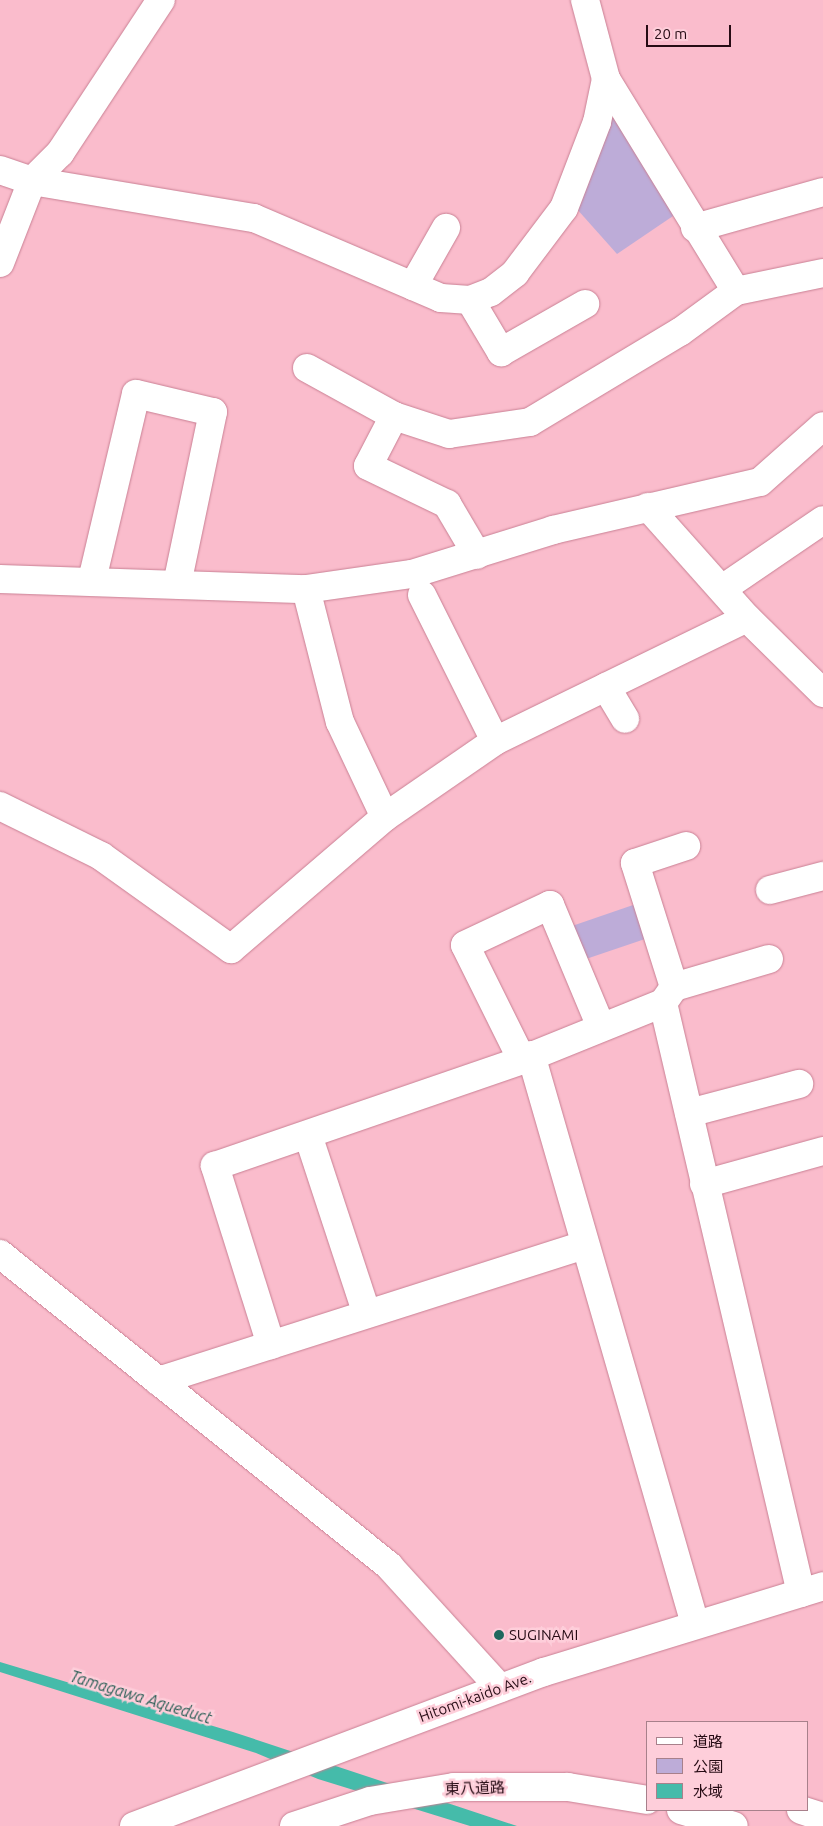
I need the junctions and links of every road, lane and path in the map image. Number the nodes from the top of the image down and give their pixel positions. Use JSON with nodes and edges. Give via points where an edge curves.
{"nodes":[{"id":1,"x":161,"y":0,"type":"edge"},
{"id":2,"x":592,"y":2,"type":"edge"},
{"id":3,"x":606,"y":80,"type":"junction"},
{"id":4,"x":0,"y":170,"type":"edge"},
{"id":5,"x":32,"y":181,"type":"junction"},
{"id":6,"x":823,"y":192,"type":"edge"},
{"id":7,"x":446,"y":228,"type":"dead end"},
{"id":8,"x":695,"y":228,"type":"junction"},
{"id":9,"x":0,"y":263,"type":"edge"},
{"id":10,"x":823,"y":273,"type":"edge"},
{"id":11,"x":413,"y":286,"type":"junction"},
{"id":12,"x":736,"y":291,"type":"junction"},
{"id":13,"x":470,"y":300,"type":"junction"},
{"id":14,"x":585,"y":304,"type":"dead end"},
{"id":15,"x":307,"y":368,"type":"dead end"},
{"id":16,"x":394,"y":416,"type":"junction"},
{"id":17,"x":823,"y":426,"type":"edge"},
{"id":18,"x":648,"y":507,"type":"junction"},
{"id":19,"x":823,"y":520,"type":"edge"},
{"id":20,"x":477,"y":555,"type":"junction"},
{"id":21,"x":0,"y":579,"type":"edge"},
{"id":22,"x":92,"y":580,"type":"junction"},
{"id":23,"x":177,"y":584,"type":"junction"},
{"id":24,"x":306,"y":589,"type":"junction"},
{"id":25,"x":722,"y":589,"type":"junction"},
{"id":26,"x":422,"y":595,"type":"dead end"},
{"id":27,"x":747,"y":618,"type":"junction"},
{"id":28,"x":606,"y":687,"type":"junction"},
{"id":29,"x":823,"y":693,"type":"edge"},
{"id":30,"x":626,"y":719,"type":"dead end"},
{"id":31,"x":495,"y":741,"type":"junction"},
{"id":32,"x":0,"y":806,"type":"edge"},
{"id":33,"x":384,"y":817,"type":"junction"},
{"id":34,"x":686,"y":846,"type":"dead end"},
{"id":35,"x":823,"y":876,"type":"edge"},
{"id":36,"x":770,"y":890,"type":"dead end"},
{"id":37,"x":769,"y":960,"type":"dead end"},
{"id":38,"x":668,"y":995,"type":"junction"},
{"id":39,"x":601,"y":1027,"type":"junction"},
{"id":40,"x":526,"y":1058,"type":"junction"},
{"id":41,"x":799,"y":1084,"type":"dead end"},
{"id":42,"x":689,"y":1113,"type":"junction"},
{"id":43,"x":308,"y":1135,"type":"junction"},
{"id":44,"x":823,"y":1151,"type":"edge"},
{"id":45,"x":704,"y":1184,"type":"junction"},
{"id":46,"x":584,"y":1246,"type":"junction"},
{"id":47,"x":0,"y":1254,"type":"edge"},
{"id":48,"x":367,"y":1314,"type":"junction"},
{"id":49,"x":271,"y":1345,"type":"junction"},
{"id":50,"x":158,"y":1381,"type":"junction"},
{"id":51,"x":812,"y":1590,"type":"edge"},
{"id":52,"x":695,"y":1624,"type":"junction"},
{"id":53,"x":500,"y":1688,"type":"junction"},
{"id":54,"x":646,"y":1800,"type":"edge"},
{"id":55,"x":684,"y":1811,"type":"edge"},
{"id":56,"x":805,"y":1811,"type":"edge"},
{"id":57,"x":823,"y":1816,"type":"edge"},
{"id":58,"x":134,"y":1826,"type":"edge"},
{"id":59,"x":294,"y":1826,"type":"edge"},
{"id":60,"x":734,"y":1826,"type":"edge"}],
"edges":[{"from":1,"to":5,"type":"street","via":[[60,153]]},
{"from":2,"to":3,"type":"street"},
{"from":3,"to":8,"type":"street"},
{"from":3,"to":13,"type":"street","via":[[596,122],[564,208],[515,272],[492,292]]},
{"from":4,"to":5,"type":"street"},
{"from":5,"to":9,"type":"street"},
{"from":5,"to":11,"type":"street","via":[[254,218]]},
{"from":6,"to":8,"type":"street"},
{"from":7,"to":11,"type":"street"},
{"from":8,"to":12,"type":"street"},
{"from":10,"to":12,"type":"street"},
{"from":11,"to":13,"type":"street","via":[[441,298]]},
{"from":12,"to":16,"type":"street","via":[[680,332],[530,422],[449,434]]},
{"from":13,"to":14,"type":"street","via":[[501,352]]},
{"from":15,"to":16,"type":"street"},
{"from":16,"to":20,"type":"street","via":[[368,466],[447,504]]},
{"from":17,"to":18,"type":"street","via":[[760,482],[725,494]]},
{"from":18,"to":20,"type":"street"},
{"from":18,"to":25,"type":"street"},
{"from":19,"to":25,"type":"street"},
{"from":20,"to":24,"type":"street","via":[[412,574]]},
{"from":21,"to":22,"type":"street"},
{"from":22,"to":23,"type":"street"},
{"from":22,"to":23,"type":"street","via":[[136,394],[214,412]]},
{"from":23,"to":24,"type":"street"},
{"from":24,"to":33,"type":"street","via":[[340,722]]},
{"from":25,"to":27,"type":"street"},
{"from":26,"to":31,"type":"street"},
{"from":27,"to":28,"type":"street"},
{"from":27,"to":29,"type":"street"},
{"from":28,"to":30,"type":"street"},
{"from":28,"to":31,"type":"street"},
{"from":31,"to":33,"type":"street"},
{"from":32,"to":33,"type":"street","via":[[101,856],[231,948]]},
{"from":34,"to":38,"type":"street","via":[[635,864]]},
{"from":35,"to":36,"type":"street"},
{"from":37,"to":38,"type":"street"},
{"from":38,"to":39,"type":"street"},
{"from":38,"to":42,"type":"street"},
{"from":39,"to":40,"type":"street"},
{"from":39,"to":40,"type":"street","via":[[550,905],[465,945]]},
{"from":40,"to":43,"type":"street"},
{"from":40,"to":46,"type":"street"},
{"from":41,"to":42,"type":"street"},
{"from":42,"to":45,"type":"street"},
{"from":43,"to":48,"type":"street"},
{"from":43,"to":49,"type":"street","via":[[216,1166]]},
{"from":44,"to":45,"type":"street"},
{"from":45,"to":51,"type":"street"},
{"from":46,"to":48,"type":"street"},
{"from":46,"to":52,"type":"street"},
{"from":47,"to":50,"type":"street"},
{"from":48,"to":49,"type":"street"},
{"from":49,"to":50,"type":"street"},
{"from":50,"to":53,"type":"street","via":[[389,1566]]},
{"from":51,"to":52,"type":"street","name":"Hitomi-kaido Ave."},
{"from":52,"to":53,"type":"street","name":"Hitomi-kaido Ave."},
{"from":53,"to":58,"type":"street","name":"Hitomi-kaido Ave."},
{"from":54,"to":59,"type":"street","name":"東八道路","via":[[568,1787],[492,1786],[370,1801]]},
{"from":55,"to":60,"type":"street"},
{"from":56,"to":57,"type":"street"}]}
